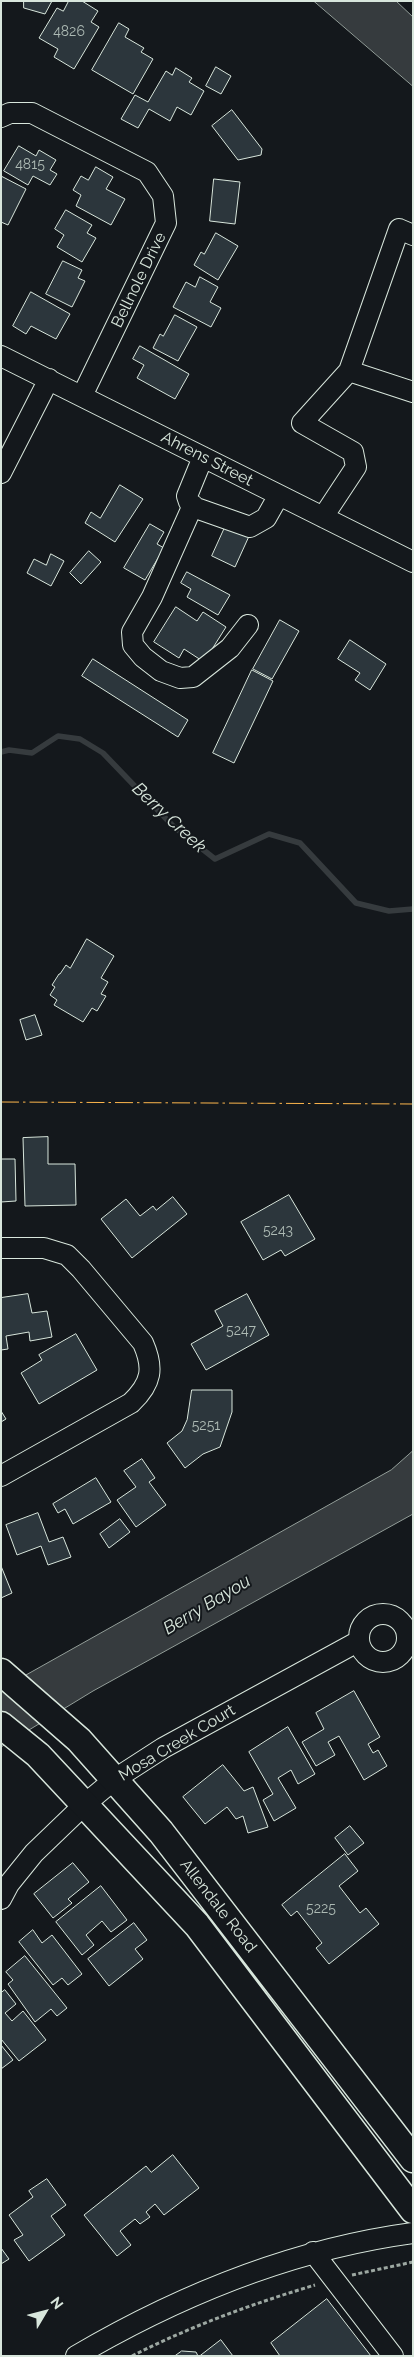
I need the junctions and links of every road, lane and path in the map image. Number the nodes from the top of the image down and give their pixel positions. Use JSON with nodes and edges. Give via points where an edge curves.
{"nodes":[{"id":1,"x":1,"y":116,"type":"edge"},
{"id":2,"x":413,"y":235,"type":"edge"},
{"id":3,"x":1,"y":356,"type":"edge"},
{"id":4,"x":350,"y":371,"type":"junction"},
{"id":5,"x":49,"y":379,"type":"junction"},
{"id":6,"x":413,"y":392,"type":"edge"},
{"id":7,"x":82,"y":396,"type":"junction"},
{"id":8,"x":203,"y":457,"type":"junction"},
{"id":9,"x":1,"y":473,"type":"edge"},
{"id":10,"x":278,"y":494,"type":"junction"},
{"id":11,"x":193,"y":505,"type":"junction"},
{"id":12,"x":323,"y":517,"type":"junction"},
{"id":13,"x":413,"y":562,"type":"edge"},
{"id":14,"x":248,"y":625,"type":"dead end"},
{"id":15,"x":1,"y":1248,"type":"edge"},
{"id":16,"x":1,"y":1476,"type":"edge"},
{"id":17,"x":359,"y":1640,"type":"dead end"},
{"id":18,"x":1,"y":1672,"type":"edge"},
{"id":19,"x":1,"y":1726,"type":"edge"},
{"id":20,"x":115,"y":1779,"type":"junction"},
{"id":21,"x":85,"y":1804,"type":"junction"},
{"id":22,"x":1,"y":1899,"type":"edge"},
{"id":23,"x":221,"y":1909,"type":"junction"},
{"id":24,"x":197,"y":1924,"type":"junction"},
{"id":25,"x":413,"y":2159,"type":"edge"},
{"id":26,"x":413,"y":2210,"type":"edge"},
{"id":27,"x":413,"y":2233,"type":"edge"},
{"id":28,"x":313,"y":2252,"type":"junction"},
{"id":29,"x":413,"y":2262,"type":"edge"},
{"id":30,"x":335,"y":2280,"type":"junction"},
{"id":31,"x":76,"y":2356,"type":"edge"},
{"id":32,"x":132,"y":2356,"type":"edge"},
{"id":33,"x":393,"y":2356,"type":"edge"}],
"edges":[{"from":1,"to":7,"type":"street","name":"Bellnole Drive","via":[[32,113],[147,172],[163,196],[166,224]]},
{"from":2,"to":4,"type":"street","via":[[399,229]]},
{"from":3,"to":5,"type":"street","name":"Ahrens Street"},
{"from":4,"to":6,"type":"street"},
{"from":4,"to":12,"type":"street","via":[[302,423],[353,452],[356,466]]},
{"from":5,"to":7,"type":"street","name":"Ahrens Street"},
{"from":5,"to":9,"type":"street"},
{"from":7,"to":8,"type":"street","name":"Ahrens Street"},
{"from":8,"to":10,"type":"street","name":"Ahrens Street"},
{"from":8,"to":11,"type":"street","via":[[187,496]]},
{"from":10,"to":11,"type":"street","via":[[266,518],[250,527]]},
{"from":10,"to":12,"type":"street","name":"Ahrens Street"},
{"from":11,"to":14,"type":"street","via":[[152,597],[132,632],[133,645],[161,671],[180,678],[193,677],[230,648]]},
{"from":12,"to":13,"type":"street","name":"Ahrens Street"},
{"from":15,"to":16,"type":"street","via":[[44,1248],[67,1256],[143,1343],[149,1356],[150,1372],[144,1390],[132,1402]]},
{"from":17,"to":20,"type":"street","name":"Mosa Creek Court","via":[[163,1748]]},
{"from":18,"to":20,"type":"main road","name":"Allendale Road","via":[[79,1740]]},
{"from":19,"to":21,"type":"main road","name":"Allendale Road","via":[[38,1755]]},
{"from":20,"to":21,"type":"street","name":"Mosa Creek Court"},
{"from":20,"to":23,"type":"main road","name":"Allendale Road"},
{"from":21,"to":22,"type":"street","name":"Mosa Creek Court","via":[[34,1853]]},
{"from":21,"to":24,"type":"main road","name":"Allendale Road"},
{"from":23,"to":24,"type":"main road"},
{"from":23,"to":25,"type":"main road","name":"Allendale Road"},
{"from":24,"to":26,"type":"main road","name":"Allendale Road"},
{"from":27,"to":28,"type":"street","via":[[368,2239]]},
{"from":28,"to":30,"type":"street"},
{"from":28,"to":31,"type":"street","via":[[169,2306]]},
{"from":29,"to":30,"type":"path"},
{"from":30,"to":32,"type":"path","via":[[205,2321]]},
{"from":30,"to":33,"type":"street"}]}
